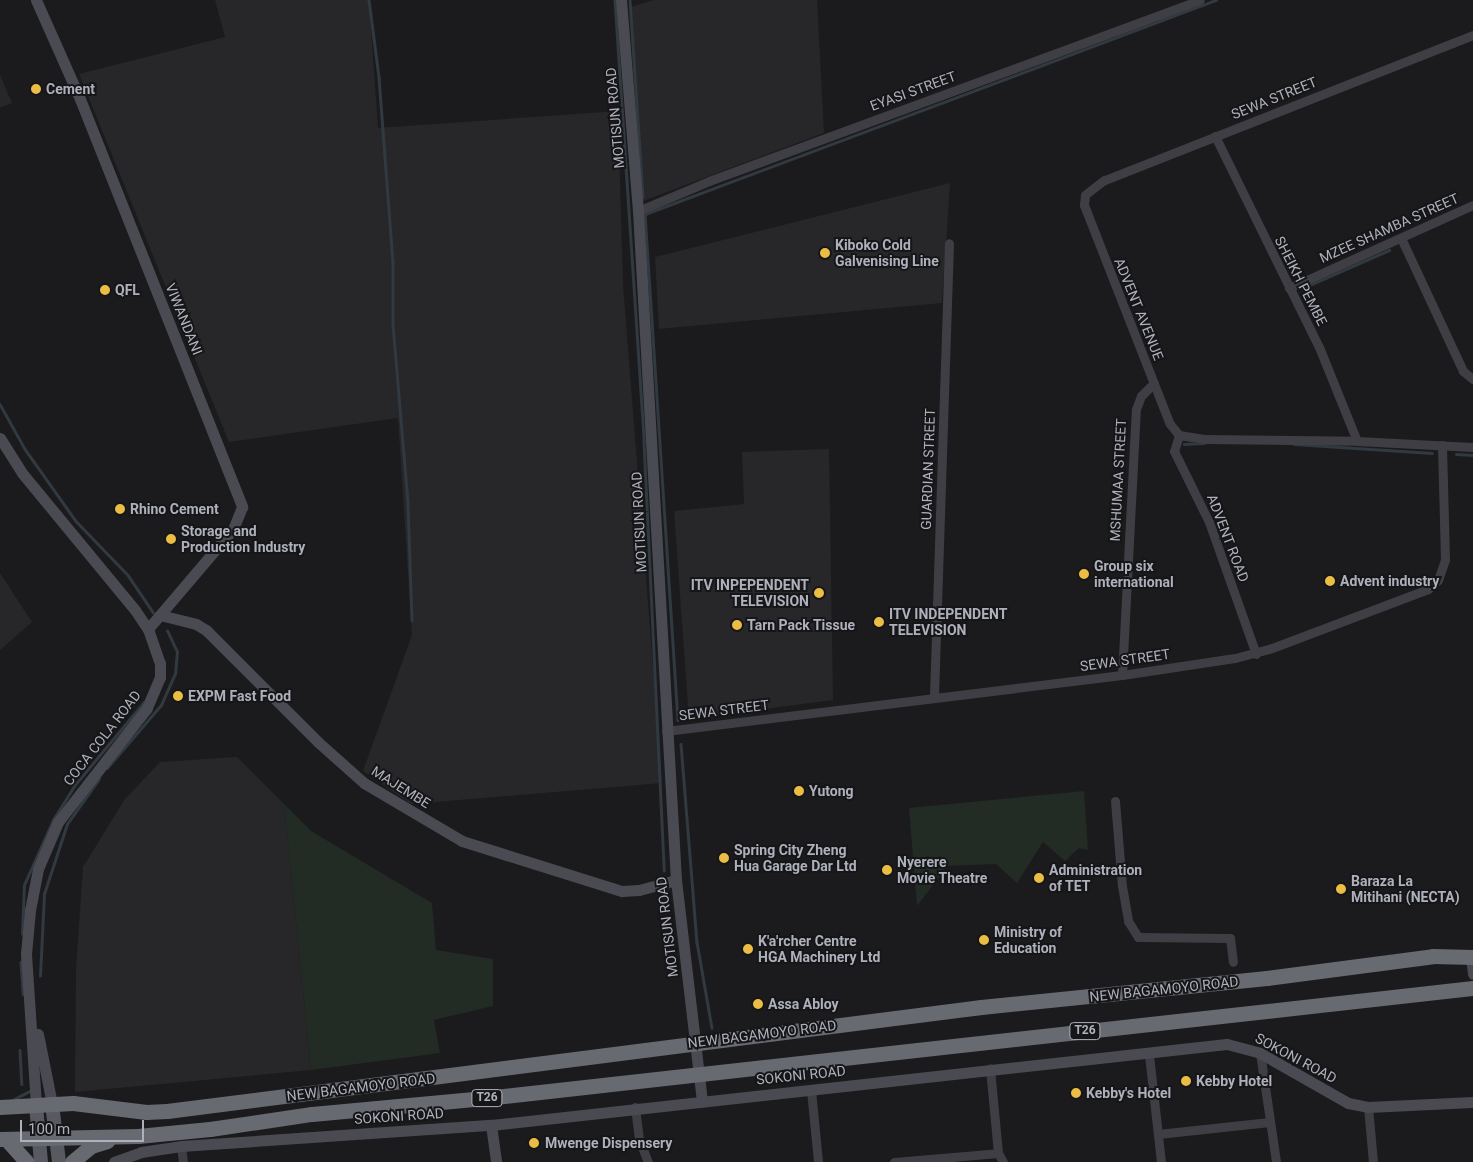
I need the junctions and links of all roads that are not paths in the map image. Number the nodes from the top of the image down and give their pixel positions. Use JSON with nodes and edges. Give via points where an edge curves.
{"nodes":[{"id":1,"x":36,"y":0,"type":"edge"},
{"id":2,"x":621,"y":0,"type":"edge"},
{"id":3,"x":1200,"y":0,"type":"edge"},
{"id":4,"x":1473,"y":35,"type":"edge"},
{"id":5,"x":1215,"y":136,"type":"junction"},
{"id":6,"x":1088,"y":191,"type":"joint"},
{"id":7,"x":1473,"y":205,"type":"edge"},
{"id":8,"x":638,"y":210,"type":"junction"},
{"id":9,"x":1401,"y":238,"type":"junction"},
{"id":10,"x":949,"y":242,"type":"dead end"},
{"id":11,"x":1289,"y":288,"type":"junction"},
{"id":12,"x":1473,"y":379,"type":"edge"},
{"id":13,"x":1154,"y":383,"type":"junction"},
{"id":14,"x":1179,"y":435,"type":"junction"},
{"id":15,"x":0,"y":438,"type":"edge"},
{"id":16,"x":1357,"y":441,"type":"junction"},
{"id":17,"x":1442,"y":445,"type":"junction"},
{"id":18,"x":1473,"y":447,"type":"edge"},
{"id":19,"x":160,"y":615,"type":"junction"},
{"id":20,"x":148,"y":629,"type":"junction"},
{"id":21,"x":1256,"y":654,"type":"junction"},
{"id":22,"x":1122,"y":675,"type":"junction"},
{"id":23,"x":934,"y":696,"type":"junction"},
{"id":24,"x":666,"y":731,"type":"junction"},
{"id":25,"x":1115,"y":801,"type":"dead end"},
{"id":26,"x":676,"y":880,"type":"junction"},
{"id":27,"x":1472,"y":957,"type":"edge"},
{"id":28,"x":1233,"y":962,"type":"dead end"},
{"id":29,"x":1473,"y":974,"type":"edge"},
{"id":30,"x":1473,"y":988,"type":"edge"},
{"id":31,"x":32,"y":1010,"type":"junction"},
{"id":32,"x":696,"y":1041,"type":"junction"},
{"id":33,"x":1260,"y":1053,"type":"junction"},
{"id":34,"x":1149,"y":1055,"type":"junction"},
{"id":35,"x":990,"y":1068,"type":"junction"},
{"id":36,"x":698,"y":1075,"type":"junction"},
{"id":37,"x":811,"y":1090,"type":"junction"},
{"id":38,"x":702,"y":1101,"type":"junction"},
{"id":39,"x":1473,"y":1102,"type":"edge"},
{"id":40,"x":52,"y":1104,"type":"junction"},
{"id":41,"x":36,"y":1105,"type":"junction"},
{"id":42,"x":0,"y":1107,"type":"edge"},
{"id":43,"x":635,"y":1107,"type":"junction"},
{"id":44,"x":1368,"y":1107,"type":"junction"},
{"id":45,"x":1269,"y":1122,"type":"junction"},
{"id":46,"x":491,"y":1125,"type":"junction"},
{"id":47,"x":1158,"y":1134,"type":"junction"},
{"id":48,"x":138,"y":1136,"type":"junction"},
{"id":49,"x":56,"y":1138,"type":"junction"},
{"id":50,"x":3,"y":1139,"type":"edge"},
{"id":51,"x":39,"y":1139,"type":"junction"},
{"id":52,"x":181,"y":1146,"type":"junction"},
{"id":53,"x":998,"y":1153,"type":"junction"},
{"id":54,"x":117,"y":1160,"type":"edge"},
{"id":55,"x":27,"y":1162,"type":"edge"},
{"id":56,"x":41,"y":1162,"type":"edge"},
{"id":57,"x":59,"y":1162,"type":"edge"},
{"id":58,"x":72,"y":1162,"type":"edge"},
{"id":59,"x":183,"y":1162,"type":"edge"},
{"id":60,"x":496,"y":1162,"type":"edge"},
{"id":61,"x":648,"y":1162,"type":"edge"},
{"id":62,"x":818,"y":1162,"type":"edge"},
{"id":63,"x":894,"y":1162,"type":"edge"},
{"id":64,"x":1003,"y":1162,"type":"edge"},
{"id":65,"x":1161,"y":1162,"type":"edge"},
{"id":66,"x":1276,"y":1162,"type":"edge"},
{"id":67,"x":1373,"y":1162,"type":"edge"}],
"edges":[{"from":1,"to":19,"type":"street","name":"VIWANDANI","via":[[80,99],[242,507],[233,529]]},
{"from":2,"to":8,"type":"street","name":"MOTISUN ROAD"},
{"from":3,"to":8,"type":"street","name":"EYASI STREET","via":[[709,180]]},
{"from":4,"to":5,"type":"street","name":"SEWA STREET"},
{"from":5,"to":6,"type":"street","name":"SEWA STREET","via":[[1104,180]]},
{"from":5,"to":11,"type":"street","name":"SHEIKH PEMBE"},
{"from":6,"to":13,"type":"street","name":"ADVENT AVENUE","via":[[1084,205]]},
{"from":7,"to":9,"type":"street","name":"MZEE SHAMBA STREET"},
{"from":8,"to":24,"type":"street","name":"MOTISUN ROAD"},
{"from":9,"to":11,"type":"street","name":"MZEE SHAMBA STREET"},
{"from":9,"to":12,"type":"street","via":[[1462,370]]},
{"from":10,"to":23,"type":"street","name":"GUARDIAN STREET"},
{"from":11,"to":16,"type":"street","name":"SHEIKH PEMBE","via":[[1319,347]]},
{"from":13,"to":14,"type":"street","name":"ADVENT AVENUE","via":[[1170,424]]},
{"from":13,"to":22,"type":"street","name":"MSHUMAA STREET","via":[[1141,396],[1136,408]]},
{"from":14,"to":16,"type":"street","via":[[1204,439]]},
{"from":14,"to":21,"type":"street","name":"ADVENT ROAD","via":[[1174,451],[1209,522]]},
{"from":15,"to":20,"type":"street","name":"COCA COLA ROAD","via":[[22,473]]},
{"from":16,"to":17,"type":"street"},
{"from":17,"to":18,"type":"street"},
{"from":17,"to":21,"type":"street","name":"SEWA STREET","via":[[1445,560],[1444,570],[1434,585]]},
{"from":19,"to":20,"type":"street","name":"VIWANDANI"},
{"from":19,"to":26,"type":"street","name":"MAJEMBE","via":[[196,624],[206,630],[318,742],[364,783],[462,841],[622,891]]},
{"from":20,"to":31,"type":"street","name":"COCA COLA ROAD","via":[[160,663],[155,694],[58,822],[38,869],[26,954]]},
{"from":21,"to":22,"type":"street","name":"SEWA STREET"},
{"from":22,"to":23,"type":"street","name":"SEWA STREET"},
{"from":23,"to":24,"type":"street","name":"SEWA STREET"},
{"from":24,"to":26,"type":"street","name":"MOTISUN ROAD"},
{"from":25,"to":28,"type":"street","via":[[1122,886],[1128,921],[1138,937],[1230,938]]},
{"from":26,"to":32,"type":"street","name":"MOTISUN ROAD"},
{"from":27,"to":29,"type":"street"},
{"from":27,"to":32,"type":"highway","name":"NEW BAGAMOYO ROAD","number":"T26","via":[[1433,956],[1268,978],[981,1007]]},
{"from":30,"to":36,"type":"highway","name":"NEW BAGAMOYO ROAD","number":"T26"},
{"from":31,"to":40,"type":"street","name":"COCA COLA ROAD","via":[[46,1063]]},
{"from":31,"to":41,"type":"street","name":"COCA COLA ROAD"},
{"from":32,"to":36,"type":"street","name":"MOTISUN ROAD"},
{"from":32,"to":40,"type":"highway","name":"NEW BAGAMOYO ROAD","number":"T26","via":[[490,1072],[167,1111]]},
{"from":33,"to":34,"type":"street","name":"SOKONI ROAD","via":[[1227,1044]]},
{"from":33,"to":44,"type":"street","name":"SOKONI ROAD","via":[[1348,1103]]},
{"from":33,"to":45,"type":"street"},
{"from":34,"to":35,"type":"street","name":"SOKONI ROAD"},
{"from":34,"to":47,"type":"street"},
{"from":35,"to":37,"type":"street","name":"SOKONI ROAD"},
{"from":35,"to":53,"type":"street"},
{"from":36,"to":38,"type":"street","name":"MOTISUN ROAD"},
{"from":36,"to":48,"type":"highway","name":"NEW BAGAMOYO ROAD","number":"T26"},
{"from":37,"to":38,"type":"street","name":"SOKONI ROAD"},
{"from":37,"to":62,"type":"street"},
{"from":38,"to":43,"type":"street","name":"SOKONI ROAD"},
{"from":39,"to":44,"type":"street","name":"SOKONI ROAD"},
{"from":40,"to":41,"type":"highway","number":"T26"},
{"from":40,"to":49,"type":"main road"},
{"from":41,"to":42,"type":"highway","number":"T26"},
{"from":41,"to":51,"type":"main road"},
{"from":43,"to":46,"type":"street","name":"SOKONI ROAD"},
{"from":43,"to":61,"type":"street","via":[[639,1139]]},
{"from":44,"to":67,"type":"street"},
{"from":45,"to":47,"type":"street"},
{"from":45,"to":66,"type":"street"},
{"from":46,"to":52,"type":"street","name":"SOKONI ROAD"},
{"from":46,"to":60,"type":"street"},
{"from":47,"to":65,"type":"street"},
{"from":48,"to":49,"type":"highway","number":"T26"},
{"from":48,"to":58,"type":"highway","via":[[91,1146]]},
{"from":49,"to":51,"type":"highway","number":"T26"},
{"from":49,"to":57,"type":"main road"},
{"from":50,"to":51,"type":"highway","number":"T26"},
{"from":50,"to":55,"type":"highway"},
{"from":51,"to":56,"type":"main road"},
{"from":52,"to":54,"type":"street","name":"SOKONI ROAD"},
{"from":52,"to":59,"type":"street"},
{"from":53,"to":63,"type":"street"},
{"from":53,"to":64,"type":"street"}]}
